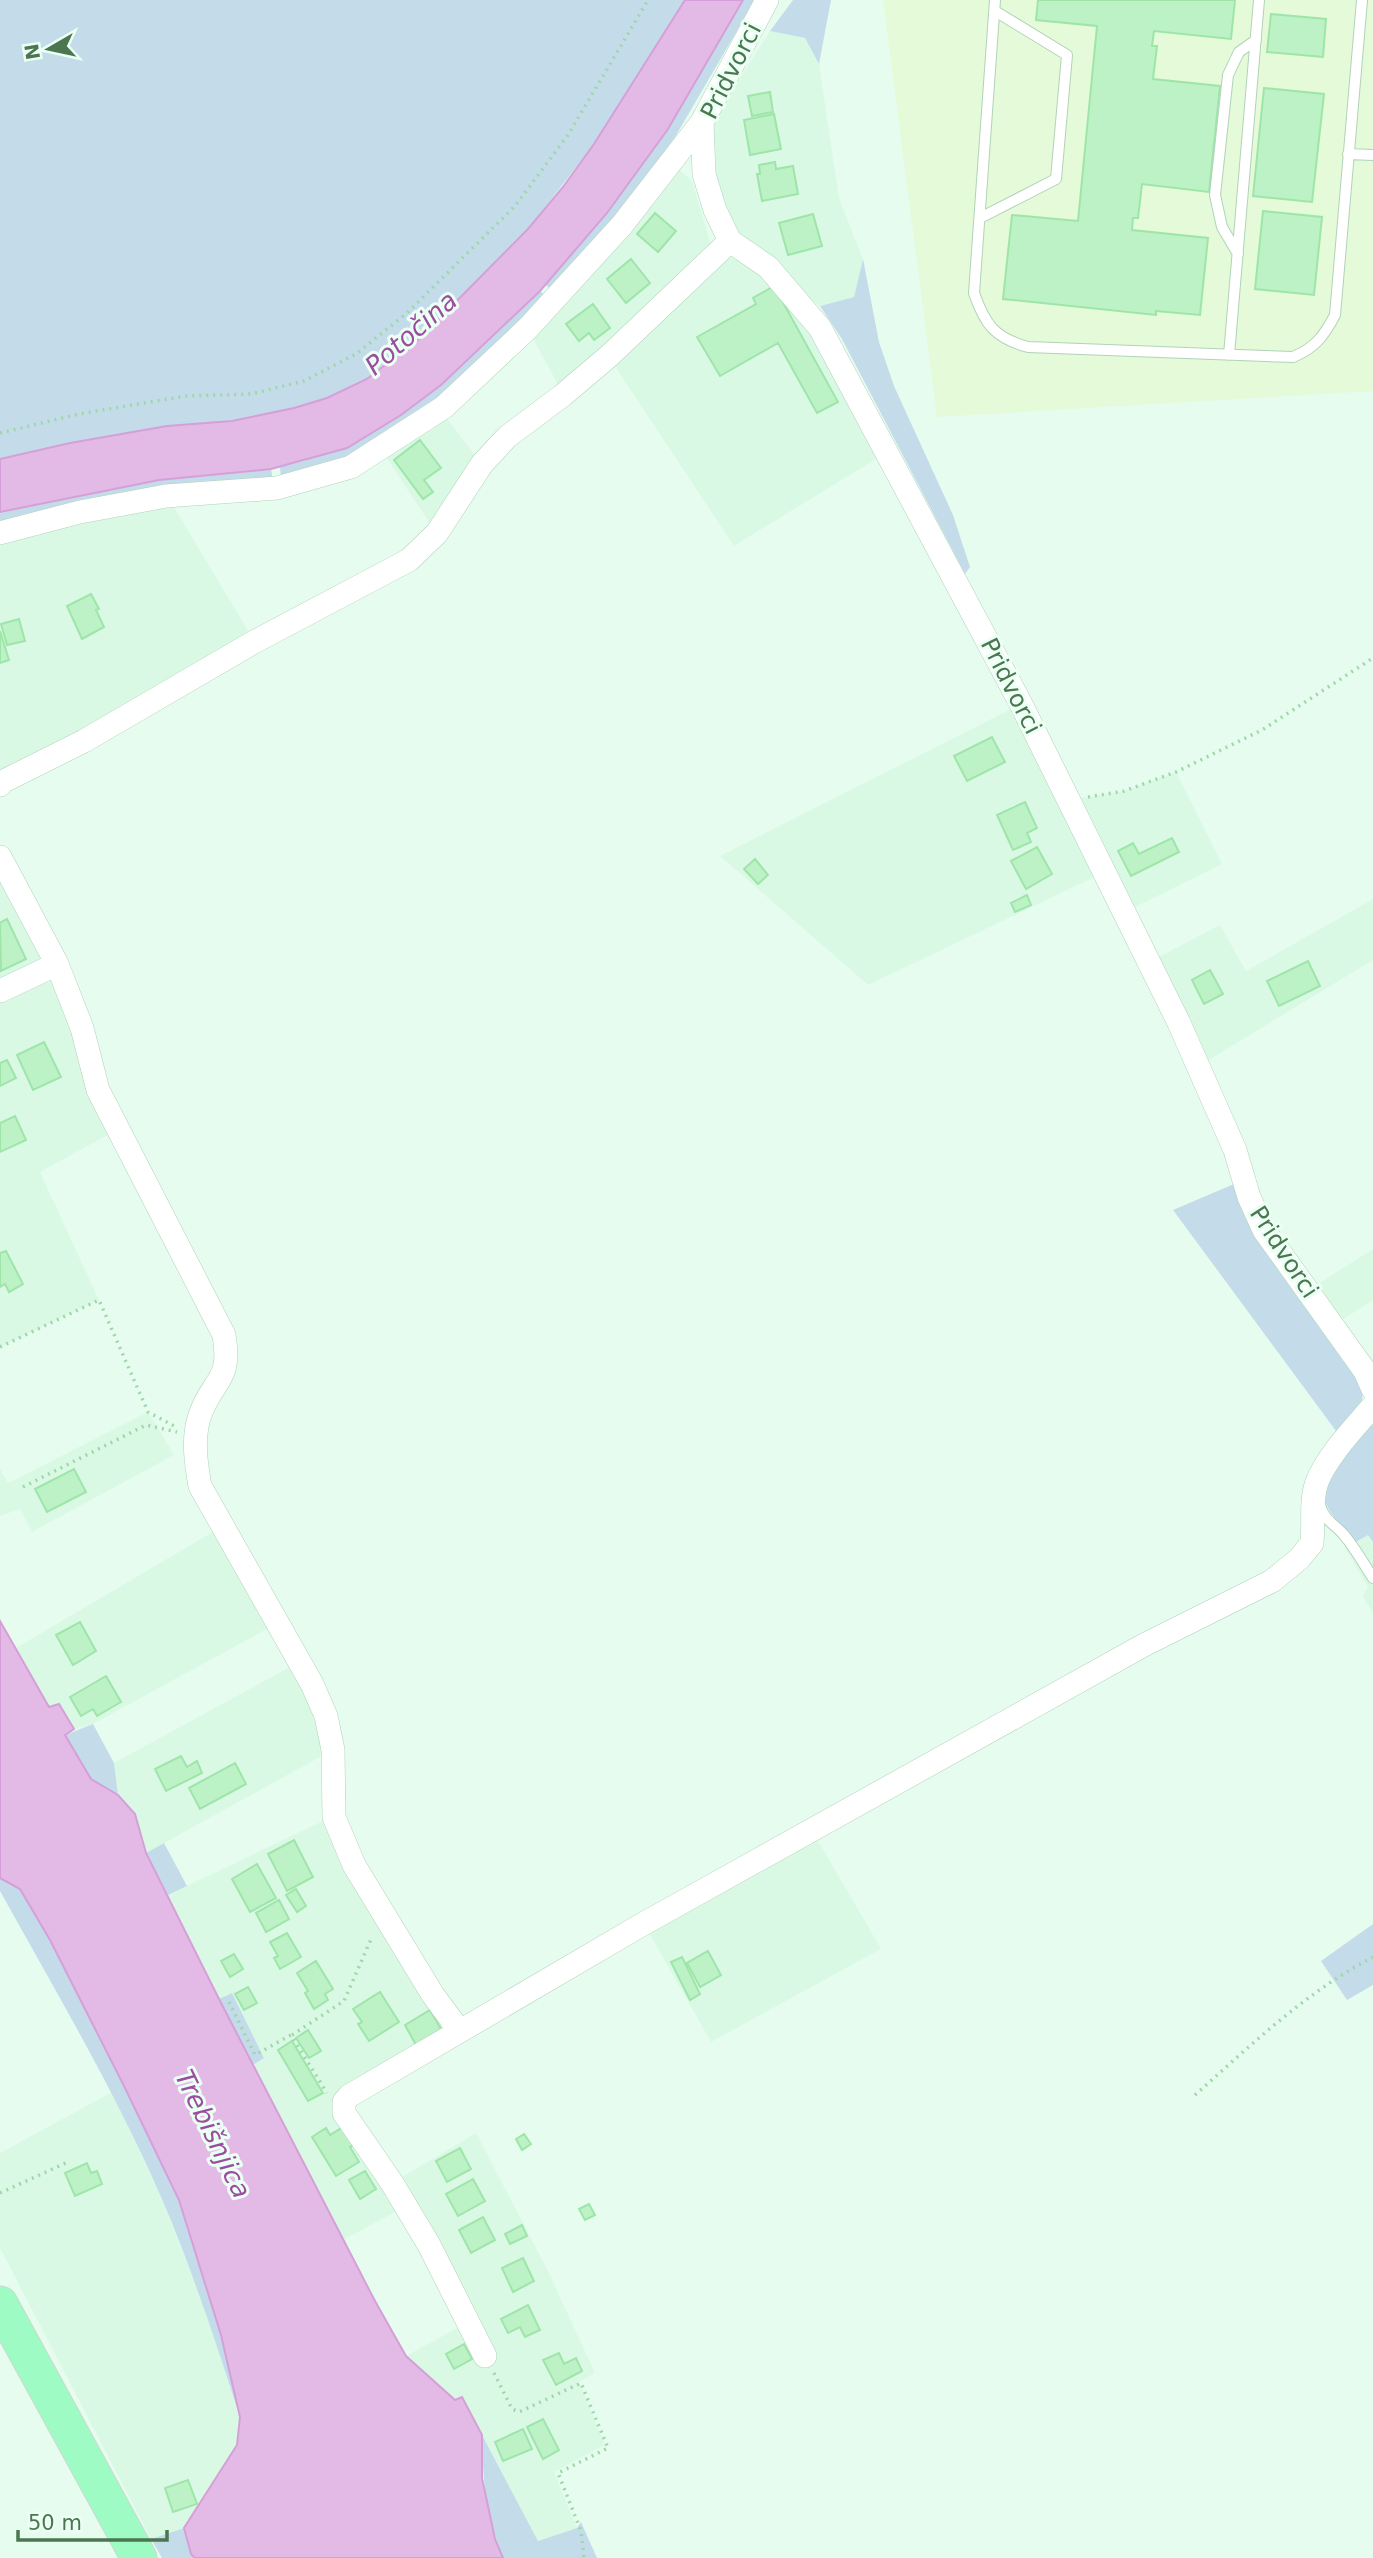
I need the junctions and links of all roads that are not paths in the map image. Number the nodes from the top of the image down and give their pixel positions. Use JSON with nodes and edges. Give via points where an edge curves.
{"nodes":[{"id":1,"x":767,"y":0,"type":"edge"},
{"id":2,"x":1259,"y":0,"type":"edge"},
{"id":3,"x":1362,"y":0,"type":"edge"},
{"id":4,"x":995,"y":5,"type":"edge"},
{"id":5,"x":1256,"y":40,"type":"junction"},
{"id":6,"x":702,"y":122,"type":"junction"},
{"id":7,"x":1348,"y":154,"type":"junction"},
{"id":8,"x":1373,"y":155,"type":"edge"},
{"id":9,"x":979,"y":218,"type":"junction"},
{"id":10,"x":730,"y":241,"type":"junction"},
{"id":11,"x":1238,"y":254,"type":"junction"},
{"id":12,"x":1229,"y":355,"type":"junction"},
{"id":13,"x":0,"y":533,"type":"edge"},
{"id":14,"x":0,"y":786,"type":"edge"},
{"id":15,"x":0,"y":857,"type":"edge"},
{"id":16,"x":57,"y":964,"type":"junction"},
{"id":17,"x":0,"y":991,"type":"edge"},
{"id":18,"x":1373,"y":1389,"type":"edge"},
{"id":19,"x":1373,"y":1406,"type":"edge"},
{"id":20,"x":1317,"y":1482,"type":"junction"},
{"id":21,"x":1373,"y":1578,"type":"edge"},
{"id":22,"x":459,"y":2030,"type":"junction"},
{"id":23,"x":0,"y":2304,"type":"edge"},
{"id":24,"x":485,"y":2356,"type":"road end"},
{"id":25,"x":139,"y":2558,"type":"edge"}],
"edges":[{"from":1,"to":6,"type":"street","name":"Pridvorci"},
{"from":2,"to":5,"type":"lane"},
{"from":3,"to":7,"type":"lane"},
{"from":4,"to":9,"type":"lane"},
{"from":4,"to":9,"type":"lane","via":[[1067,55],[1056,180]]},
{"from":5,"to":11,"type":"lane"},
{"from":5,"to":11,"type":"lane","via":[[1239,52],[1228,75],[1215,195],[1222,228]]},
{"from":6,"to":10,"type":"street","name":"Pridvorci","via":[[704,174]]},
{"from":6,"to":13,"type":"street","via":[[622,225],[528,328],[444,407],[351,467],[277,488],[166,496]]},
{"from":7,"to":8,"type":"lane"},
{"from":7,"to":12,"type":"lane","via":[[1335,315],[1325,334],[1293,357]]},
{"from":9,"to":12,"type":"lane","via":[[974,293],[982,316],[1010,342],[1028,347]]},
{"from":10,"to":14,"type":"street","via":[[608,356],[507,437],[482,464],[437,533],[409,560]]},
{"from":10,"to":18,"type":"street","name":"Pridvorci","via":[[768,267],[820,328],[1069,800],[1191,1049],[1236,1150],[1264,1230],[1365,1371]]},
{"from":11,"to":12,"type":"lane"},
{"from":15,"to":16,"type":"street"},
{"from":16,"to":17,"type":"street"},
{"from":16,"to":22,"type":"street","via":[[82,1028],[98,1090],[225,1335],[228,1356],[223,1377],[207,1399],[195,1438],[200,1486],[327,1716],[333,1749],[334,1816],[355,1866],[433,1996]]},
{"from":19,"to":20,"type":"street","via":[[1342,1441]]},
{"from":20,"to":21,"type":"lane","via":[[1322,1513],[1343,1533]]},
{"from":20,"to":22,"type":"street","via":[[1312,1543],[1272,1581],[1144,1645]]},
{"from":22,"to":24,"type":"street","via":[[349,2096],[344,2113],[429,2245]]},
{"from":23,"to":25,"type":"main road"}]}
